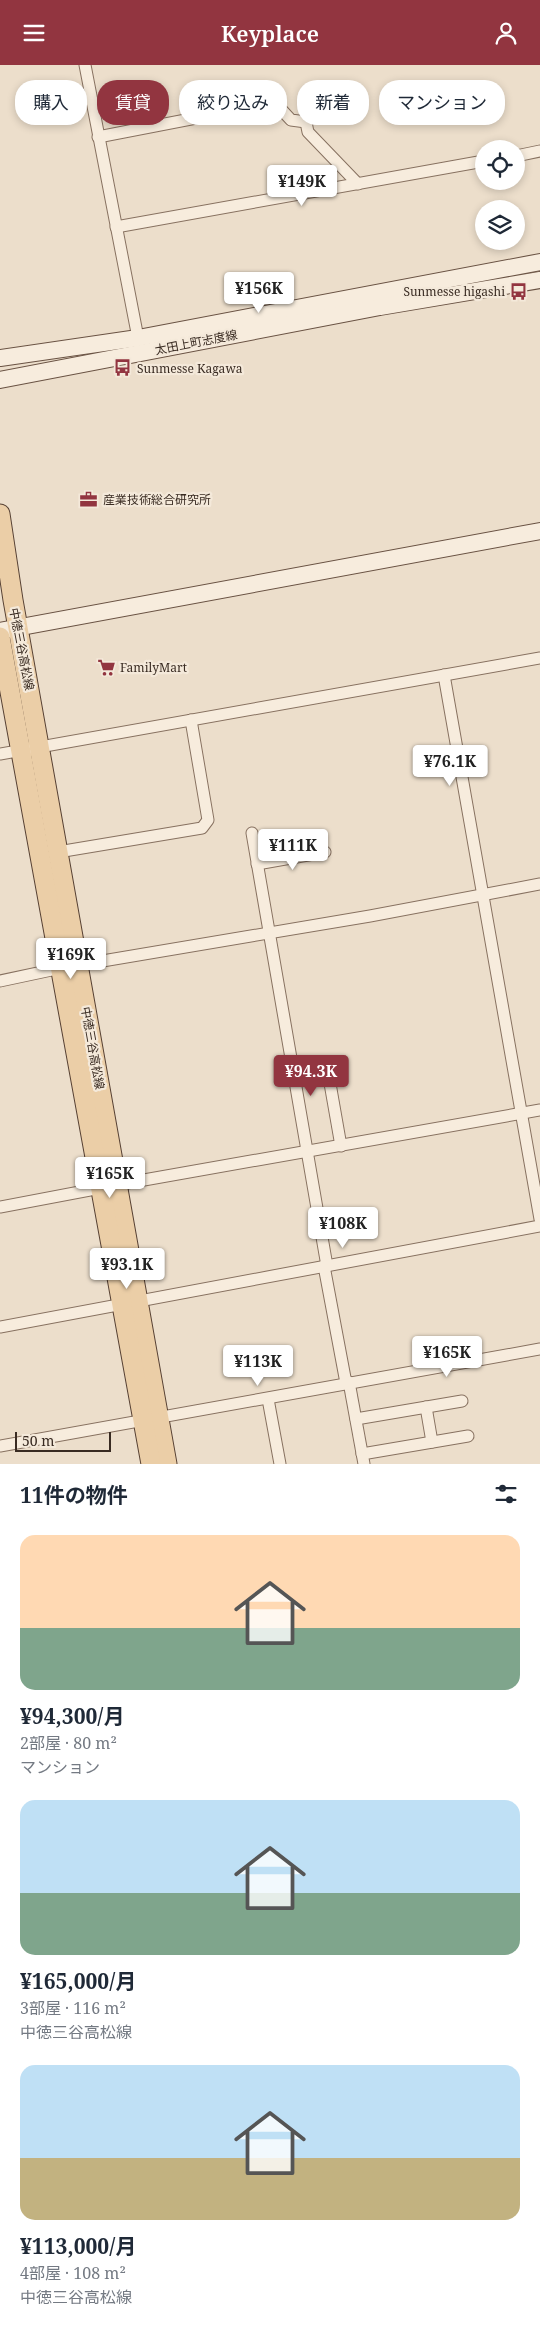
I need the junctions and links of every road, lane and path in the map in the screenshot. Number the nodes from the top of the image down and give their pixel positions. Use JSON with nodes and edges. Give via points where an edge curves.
{"nodes":[{"id":1,"x":85,"y":65,"type":"edge"},
{"id":2,"x":98,"y":137,"type":"junction"},
{"id":3,"x":540,"y":151,"type":"edge"},
{"id":4,"x":525,"y":154,"type":"edge"},
{"id":5,"x":475,"y":163,"type":"edge"},
{"id":6,"x":358,"y":184,"type":"junction"},
{"id":7,"x":116,"y":227,"type":"junction"},
{"id":8,"x":540,"y":262,"type":"edge"},
{"id":9,"x":540,"y":280,"type":"edge"},
{"id":10,"x":138,"y":338,"type":"junction"},
{"id":11,"x":0,"y":358,"type":"edge"},
{"id":12,"x":0,"y":380,"type":"edge"},
{"id":13,"x":0,"y":514,"type":"edge"},
{"id":14,"x":540,"y":531,"type":"edge"},
{"id":15,"x":9,"y":629,"type":"edge"},
{"id":16,"x":0,"y":637,"type":"edge"},
{"id":17,"x":540,"y":658,"type":"edge"},
{"id":18,"x":444,"y":675,"type":"junction"},
{"id":19,"x":191,"y":720,"type":"junction"},
{"id":20,"x":41,"y":747,"type":"junction"},
{"id":21,"x":20,"y":750,"type":"junction"},
{"id":22,"x":0,"y":754,"type":"edge"},
{"id":23,"x":252,"y":833,"type":"dead end"},
{"id":24,"x":58,"y":852,"type":"junction"},
{"id":25,"x":325,"y":852,"type":"dead end"},
{"id":26,"x":257,"y":864,"type":"junction"},
{"id":27,"x":540,"y":883,"type":"edge"},
{"id":28,"x":482,"y":894,"type":"junction"},
{"id":29,"x":268,"y":934,"type":"junction"},
{"id":30,"x":70,"y":967,"type":"junction"},
{"id":31,"x":0,"y":981,"type":"edge"},
{"id":32,"x":328,"y":1072,"type":"dead end"},
{"id":33,"x":540,"y":1111,"type":"edge"},
{"id":34,"x":521,"y":1114,"type":"junction"},
{"id":35,"x":340,"y":1145,"type":"junction"},
{"id":36,"x":308,"y":1151,"type":"junction"},
{"id":37,"x":109,"y":1186,"type":"junction"},
{"id":38,"x":0,"y":1207,"type":"edge"},
{"id":39,"x":540,"y":1219,"type":"edge"},
{"id":40,"x":540,"y":1226,"type":"edge"},
{"id":41,"x":326,"y":1266,"type":"junction"},
{"id":42,"x":130,"y":1303,"type":"junction"},
{"id":43,"x":0,"y":1327,"type":"edge"},
{"id":44,"x":540,"y":1349,"type":"edge"},
{"id":45,"x":347,"y":1382,"type":"junction"},
{"id":46,"x":268,"y":1399,"type":"junction"},
{"id":47,"x":462,"y":1401,"type":"dead end"},
{"id":48,"x":426,"y":1407,"type":"junction"},
{"id":49,"x":151,"y":1418,"type":"junction"},
{"id":50,"x":356,"y":1419,"type":"junction"},
{"id":51,"x":468,"y":1436,"type":"dead end"},
{"id":52,"x":432,"y":1442,"type":"junction"},
{"id":53,"x":0,"y":1446,"type":"edge"},
{"id":54,"x":363,"y":1459,"type":"edge"},
{"id":55,"x":151,"y":1464,"type":"edge"},
{"id":56,"x":167,"y":1464,"type":"edge"},
{"id":57,"x":280,"y":1464,"type":"edge"}],
"edges":[{"from":1,"to":2,"type":"street"},
{"from":2,"to":6,"type":"street","via":[[253,107],[279,107],[291,120],[310,119],[308,132]]},
{"from":2,"to":7,"type":"street"},
{"from":3,"to":4,"type":"street"},
{"from":5,"to":6,"type":"street"},
{"from":6,"to":7,"type":"street"},
{"from":7,"to":10,"type":"street"},
{"from":8,"to":10,"type":"main road","name":"太田上町志度線"},
{"from":9,"to":12,"type":"main road","name":"太田上町志度線","via":[[380,307]]},
{"from":10,"to":11,"type":"main road","name":"太田上町志度線"},
{"from":13,"to":15,"type":"main road","name":"中徳三谷高松線"},
{"from":14,"to":15,"type":"main road"},
{"from":15,"to":20,"type":"main road","name":"中徳三谷高松線"},
{"from":16,"to":21,"type":"main road","name":"中徳三谷高松線"},
{"from":17,"to":18,"type":"street"},
{"from":18,"to":19,"type":"street"},
{"from":18,"to":28,"type":"street"},
{"from":19,"to":20,"type":"street"},
{"from":19,"to":24,"type":"street","via":[[208,820],[202,828]]},
{"from":20,"to":21,"type":"street"},
{"from":20,"to":24,"type":"main road","name":"中徳三谷高松線"},
{"from":21,"to":22,"type":"street"},
{"from":21,"to":30,"type":"main road","name":"中徳三谷高松線"},
{"from":23,"to":26,"type":"street"},
{"from":24,"to":30,"type":"main road","name":"中徳三谷高松線"},
{"from":25,"to":26,"type":"street"},
{"from":26,"to":29,"type":"street"},
{"from":27,"to":28,"type":"street"},
{"from":28,"to":29,"type":"street"},
{"from":28,"to":34,"type":"street"},
{"from":29,"to":30,"type":"street"},
{"from":29,"to":36,"type":"street"},
{"from":30,"to":31,"type":"street"},
{"from":30,"to":37,"type":"main road","name":"中徳三谷高松線"},
{"from":32,"to":35,"type":"street"},
{"from":33,"to":34,"type":"street"},
{"from":34,"to":35,"type":"street"},
{"from":34,"to":39,"type":"street"},
{"from":35,"to":36,"type":"street"},
{"from":36,"to":37,"type":"street"},
{"from":36,"to":41,"type":"street"},
{"from":37,"to":38,"type":"street"},
{"from":37,"to":42,"type":"main road","name":"中徳三谷高松線"},
{"from":40,"to":41,"type":"street"},
{"from":41,"to":42,"type":"street"},
{"from":41,"to":45,"type":"street"},
{"from":42,"to":43,"type":"street"},
{"from":42,"to":49,"type":"main road","name":"中徳三谷高松線"},
{"from":44,"to":45,"type":"street"},
{"from":45,"to":46,"type":"street"},
{"from":45,"to":50,"type":"street"},
{"from":46,"to":49,"type":"street"},
{"from":46,"to":57,"type":"street"},
{"from":47,"to":48,"type":"street"},
{"from":48,"to":50,"type":"street"},
{"from":48,"to":52,"type":"street"},
{"from":49,"to":53,"type":"street"},
{"from":49,"to":55,"type":"main road","name":"中徳三谷高松線"},
{"from":49,"to":56,"type":"main road","name":"中徳三谷高松線"},
{"from":50,"to":54,"type":"street"},
{"from":51,"to":52,"type":"street"},
{"from":52,"to":54,"type":"street"}]}
